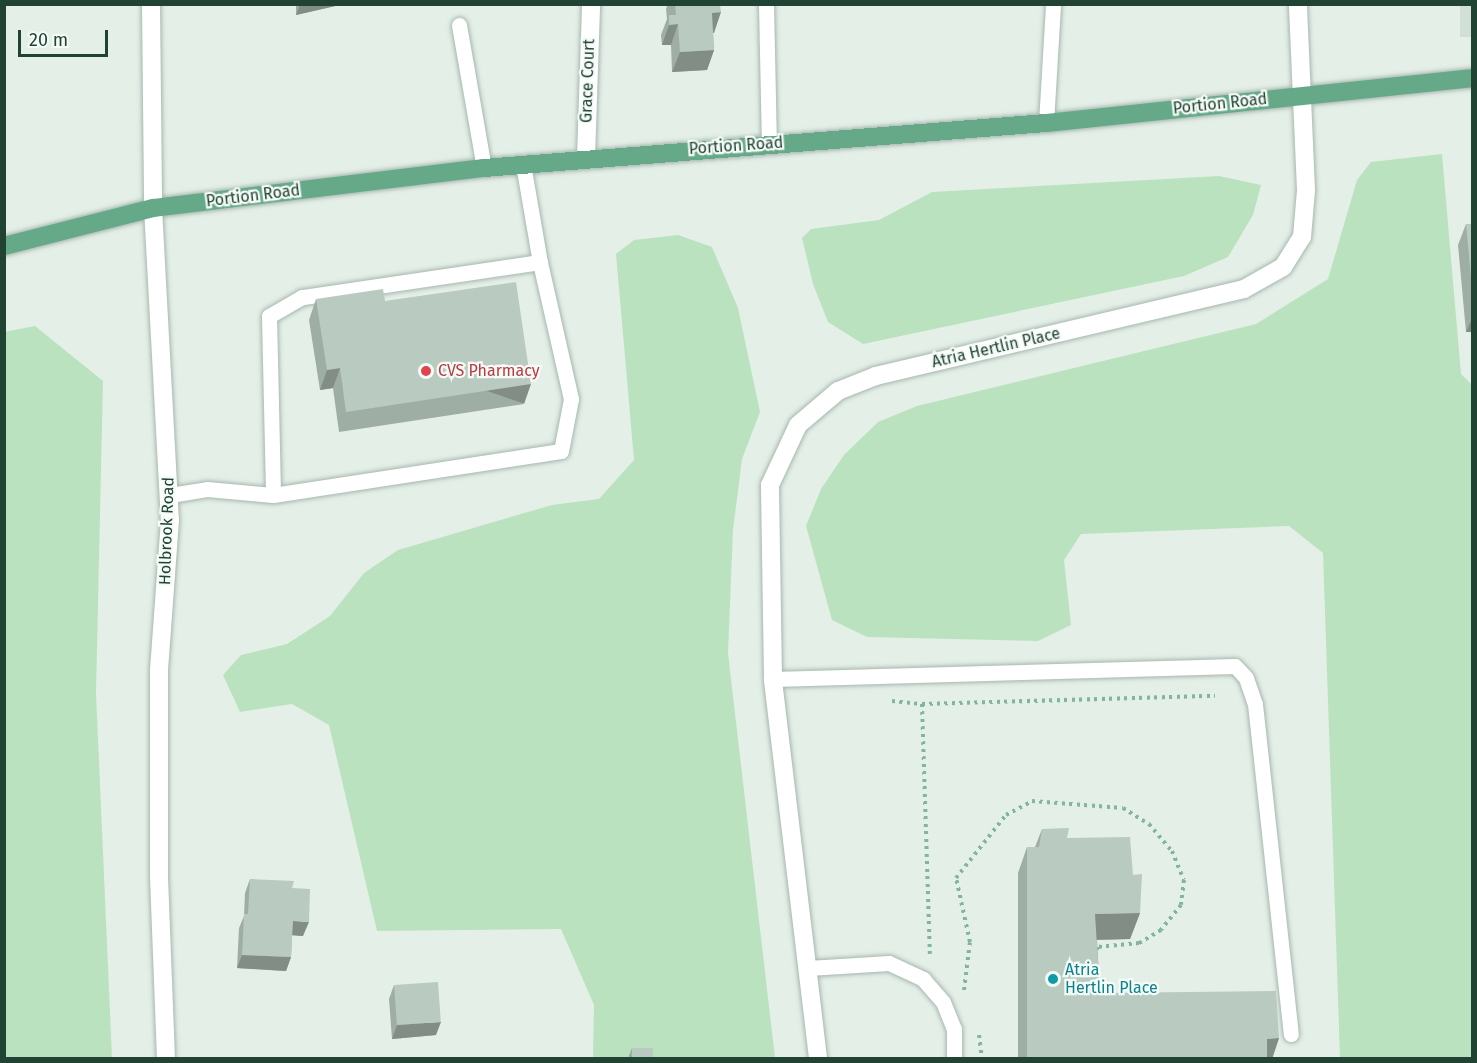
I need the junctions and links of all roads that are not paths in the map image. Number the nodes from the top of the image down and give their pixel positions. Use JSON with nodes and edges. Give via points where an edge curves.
{"nodes":[{"id":1,"x":151,"y":4,"type":"edge"},
{"id":2,"x":591,"y":4,"type":"edge"},
{"id":3,"x":766,"y":4,"type":"edge"},
{"id":4,"x":1053,"y":4,"type":"edge"},
{"id":5,"x":1298,"y":4,"type":"edge"},
{"id":6,"x":459,"y":25,"type":"dead end"},
{"id":7,"x":1473,"y":78,"type":"edge"},
{"id":8,"x":1304,"y":96,"type":"junction"},
{"id":9,"x":1046,"y":123,"type":"junction"},
{"id":10,"x":769,"y":143,"type":"junction"},
{"id":11,"x":586,"y":158,"type":"junction"},
{"id":12,"x":523,"y":164,"type":"junction"},
{"id":13,"x":484,"y":168,"type":"junction"},
{"id":14,"x":153,"y":208,"type":"junction"},
{"id":15,"x":4,"y":246,"type":"edge"},
{"id":16,"x":540,"y":262,"type":"junction"},
{"id":17,"x":170,"y":495,"type":"junction"},
{"id":18,"x":273,"y":495,"type":"junction"},
{"id":19,"x":772,"y":679,"type":"junction"},
{"id":20,"x":807,"y":968,"type":"junction"},
{"id":21,"x":1291,"y":1034,"type":"dead end"},
{"id":22,"x":166,"y":1059,"type":"edge"},
{"id":23,"x":819,"y":1059,"type":"edge"},
{"id":24,"x":954,"y":1059,"type":"edge"}],
"edges":[{"from":1,"to":14,"type":"street","name":"Holbrook Road"},
{"from":2,"to":11,"type":"street","name":"Grace Court"},
{"from":3,"to":10,"type":"lane"},
{"from":4,"to":9,"type":"lane"},
{"from":5,"to":8,"type":"street","name":"Atria Hertlin Place"},
{"from":6,"to":13,"type":"lane"},
{"from":7,"to":8,"type":"main road","name":"Portion Road"},
{"from":8,"to":9,"type":"main road","name":"Portion Road"},
{"from":8,"to":19,"type":"street","name":"Atria Hertlin Place","via":[[1306,190],[1302,237],[1283,267],[1244,289],[876,376],[837,391],[798,425],[770,485]]},
{"from":9,"to":10,"type":"main road","name":"Portion Road"},
{"from":10,"to":11,"type":"main road","name":"Portion Road"},
{"from":11,"to":12,"type":"main road","name":"Portion Road"},
{"from":12,"to":13,"type":"main road","name":"Portion Road"},
{"from":12,"to":16,"type":"lane"},
{"from":13,"to":14,"type":"main road","name":"Portion Road"},
{"from":14,"to":15,"type":"main road","name":"Portion Road"},
{"from":14,"to":17,"type":"street","name":"Holbrook Road"},
{"from":16,"to":18,"type":"lane","via":[[302,297],[269,316],[266,326]]},
{"from":16,"to":18,"type":"lane","via":[[571,399],[561,451]]},
{"from":17,"to":18,"type":"lane","via":[[207,489]]},
{"from":17,"to":22,"type":"street","name":"Holbrook Road","via":[[159,671],[159,877]]},
{"from":19,"to":20,"type":"street","name":"Atria Hertlin Place"},
{"from":19,"to":21,"type":"lane","via":[[1235,666],[1246,678],[1255,704]]},
{"from":20,"to":23,"type":"street","name":"Atria Hertlin Place"},
{"from":20,"to":24,"type":"lane","via":[[889,963],[923,979],[943,1002],[954,1029]]}]}
